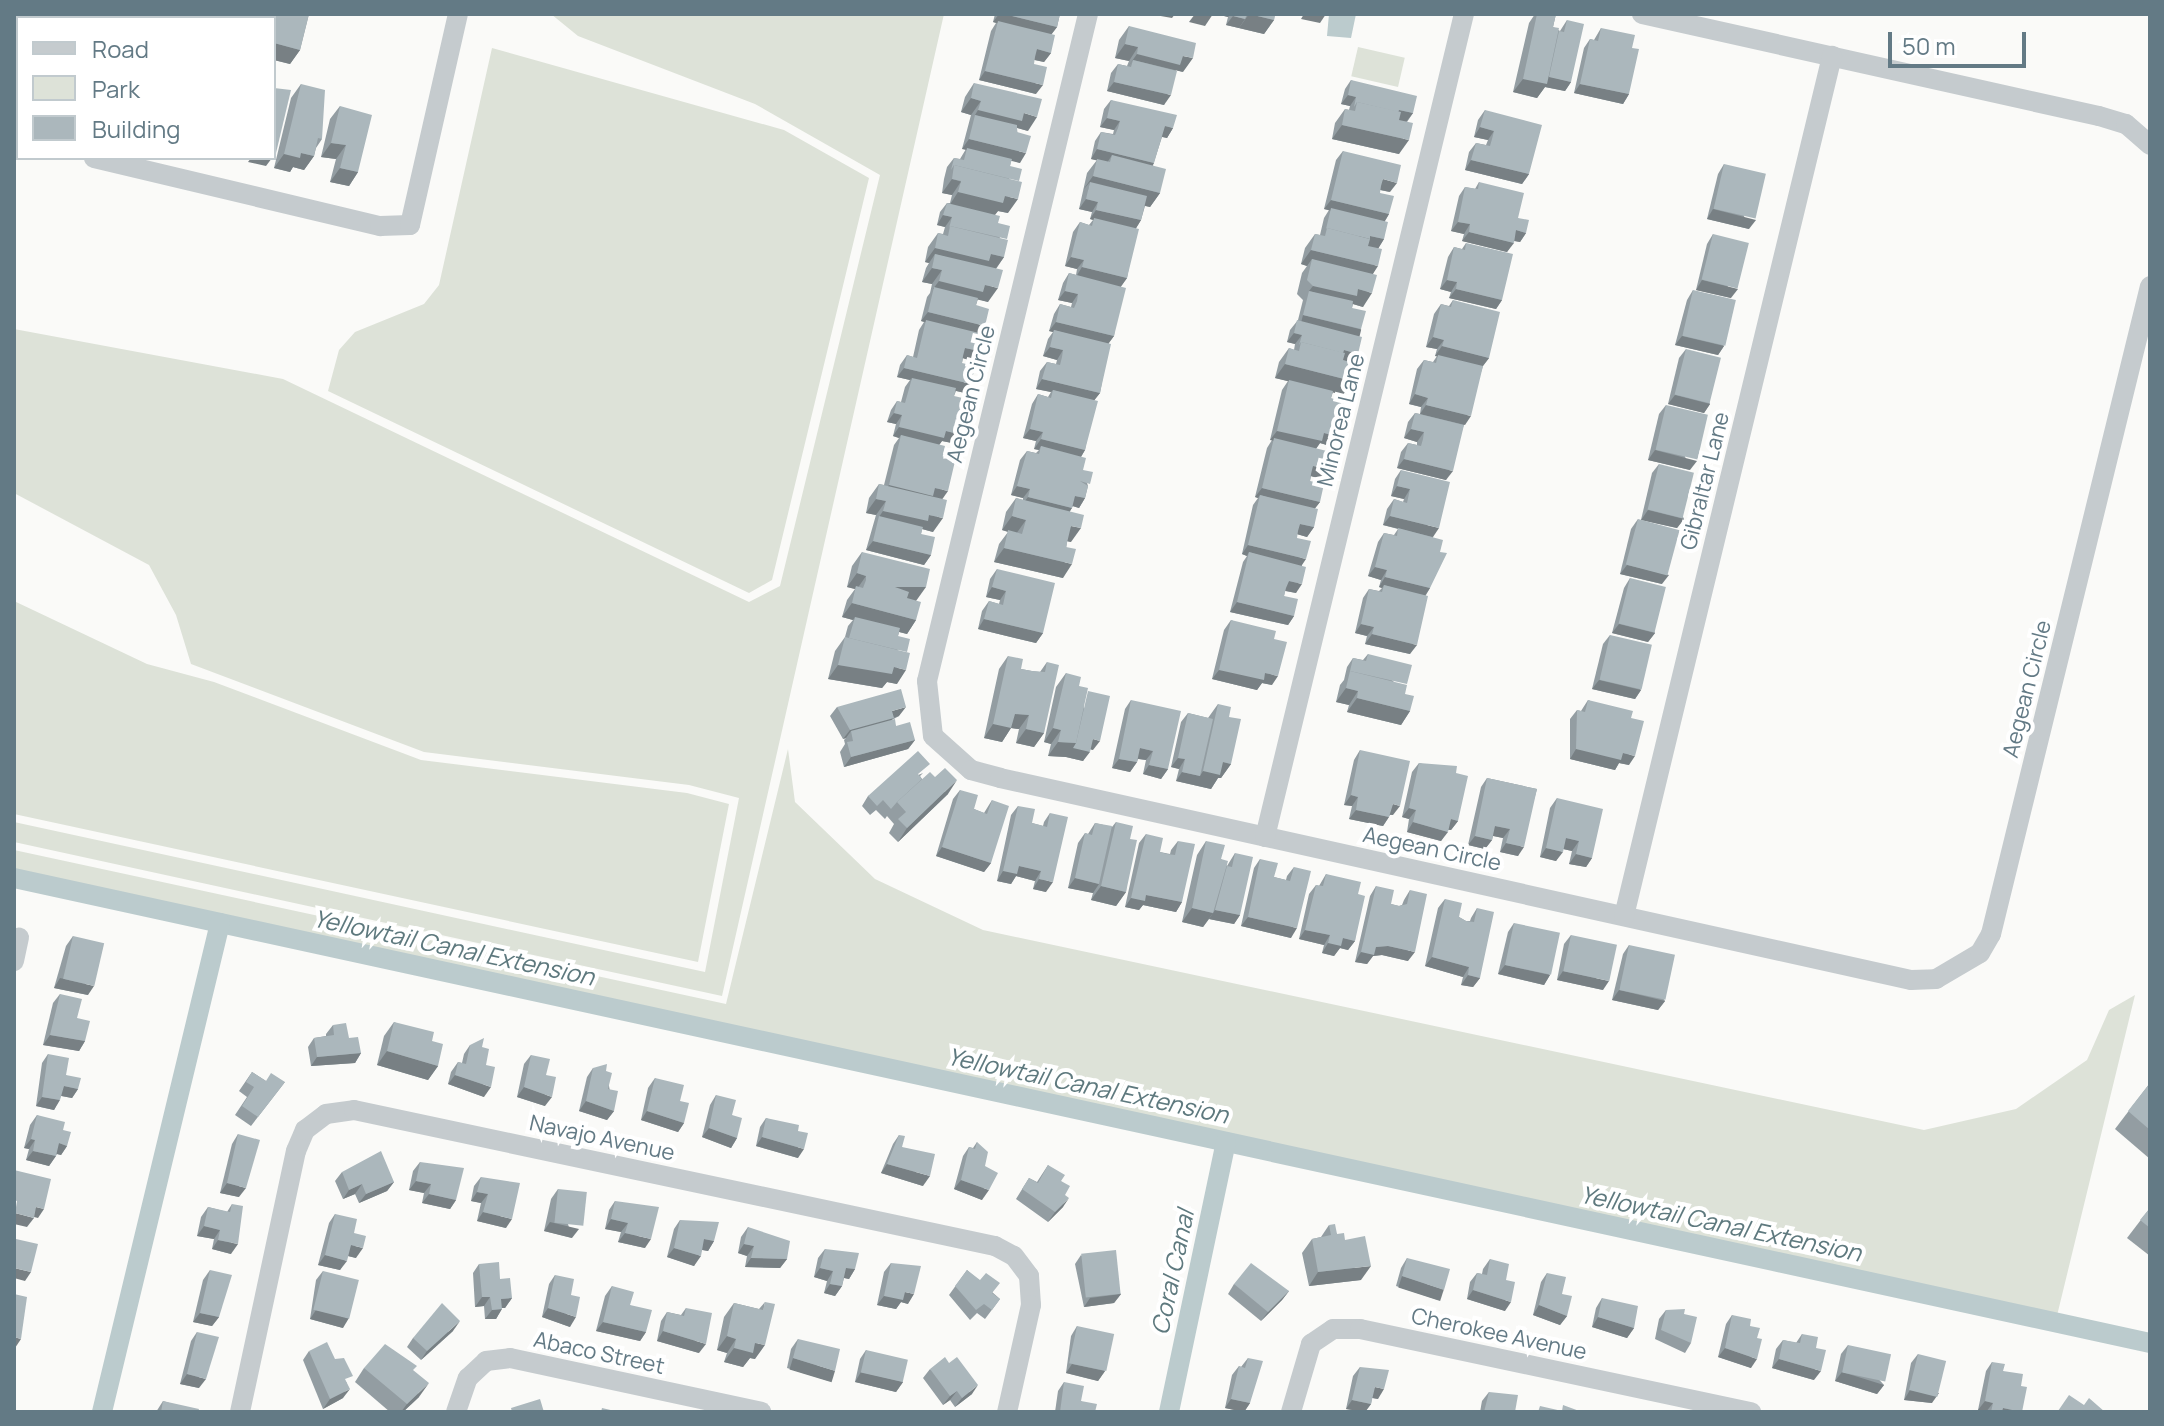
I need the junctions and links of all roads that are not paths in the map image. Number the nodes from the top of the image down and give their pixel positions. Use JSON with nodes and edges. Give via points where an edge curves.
{"nodes":[{"id":1,"x":458,"y":14,"type":"edge"},
{"id":2,"x":1088,"y":14,"type":"edge"},
{"id":3,"x":1464,"y":14,"type":"edge"},
{"id":4,"x":1642,"y":14,"type":"edge"},
{"id":5,"x":1832,"y":56,"type":"junction"},
{"id":6,"x":2150,"y":145,"type":"edge"},
{"id":7,"x":102,"y":160,"type":"edge"},
{"id":8,"x":2150,"y":286,"type":"edge"},
{"id":9,"x":1265,"y":837,"type":"junction"},
{"id":10,"x":1624,"y":916,"type":"junction"},
{"id":11,"x":19,"y":938,"type":"dead end"},
{"id":12,"x":14,"y":961,"type":"edge"},
{"id":13,"x":240,"y":1412,"type":"edge"},
{"id":14,"x":456,"y":1412,"type":"edge"},
{"id":15,"x":761,"y":1412,"type":"edge"},
{"id":16,"x":1007,"y":1412,"type":"edge"},
{"id":17,"x":1291,"y":1412,"type":"edge"},
{"id":18,"x":1751,"y":1412,"type":"edge"}],
"edges":[{"from":1,"to":7,"type":"street","via":[[410,225],[380,226]]},
{"from":2,"to":9,"type":"street","name":"Aegean Circle","via":[[927,681],[933,736],[971,770]]},
{"from":3,"to":9,"type":"street","name":"Minorea Lane"},
{"from":4,"to":5,"type":"street"},
{"from":5,"to":6,"type":"street","via":[[2099,116],[2126,124]]},
{"from":5,"to":10,"type":"street","name":"Gibraltar Lane"},
{"from":8,"to":10,"type":"street","name":"Aegean Circle","via":[[1998,912],[1980,953],[1936,979],[1911,980]]},
{"from":9,"to":10,"type":"street","name":"Aegean Circle"},
{"from":11,"to":12,"type":"street"},
{"from":13,"to":16,"type":"street","name":"Navajo Avenue","via":[[296,1151],[305,1130],[326,1114],[354,1110],[995,1246],[1014,1256],[1029,1276],[1031,1305]]},
{"from":14,"to":15,"type":"street","name":"Abaco Street","via":[[468,1378],[486,1361],[510,1358]]},
{"from":17,"to":18,"type":"street","name":"Cherokee Avenue","via":[[1311,1344],[1333,1329],[1360,1329]]}]}
